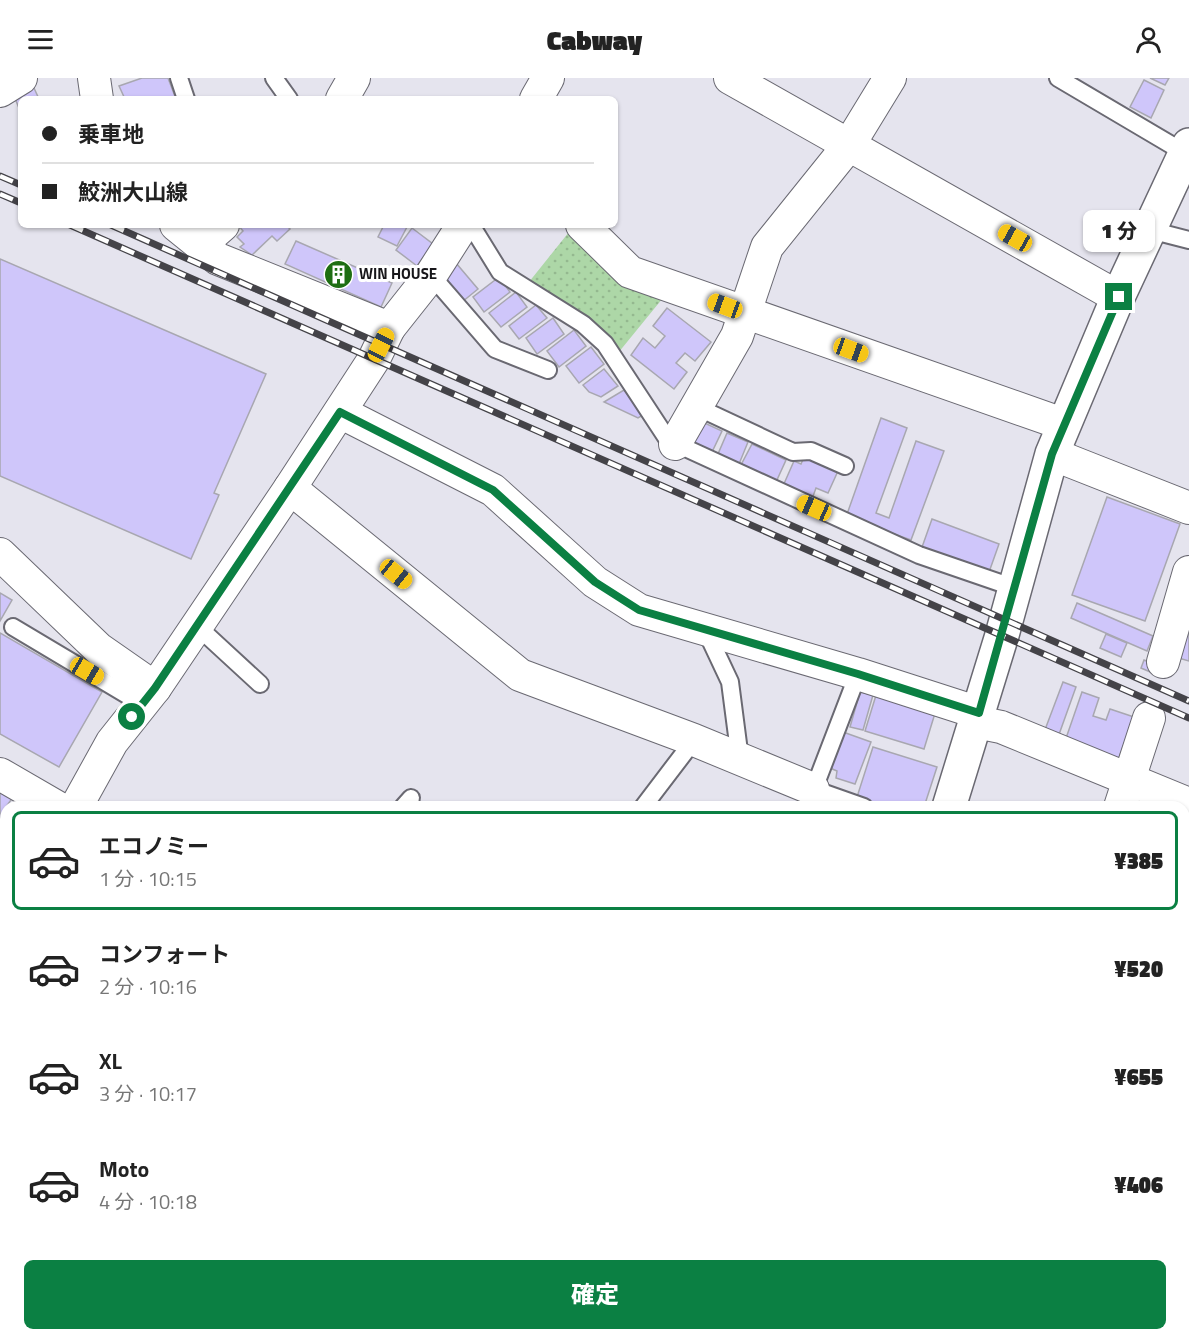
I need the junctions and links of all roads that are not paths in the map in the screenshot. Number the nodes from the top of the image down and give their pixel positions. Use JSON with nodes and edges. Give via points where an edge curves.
{"nodes":[{"id":1,"x":21,"y":78,"type":"edge"},
{"id":2,"x":94,"y":78,"type":"edge"},
{"id":3,"x":180,"y":78,"type":"edge"},
{"id":4,"x":274,"y":78,"type":"edge"},
{"id":5,"x":354,"y":78,"type":"edge"},
{"id":6,"x":548,"y":78,"type":"edge"},
{"id":7,"x":730,"y":78,"type":"edge"},
{"id":8,"x":890,"y":78,"type":"edge"},
{"id":9,"x":1058,"y":78,"type":"edge"},
{"id":10,"x":0,"y":91,"type":"edge"},
{"id":11,"x":97,"y":96,"type":"edge"},
{"id":12,"x":185,"y":96,"type":"edge"},
{"id":13,"x":287,"y":96,"type":"edge"},
{"id":14,"x":344,"y":96,"type":"edge"},
{"id":15,"x":538,"y":96,"type":"edge"},
{"id":16,"x":849,"y":145,"type":"junction"},
{"id":17,"x":1187,"y":149,"type":"edge"},
{"id":18,"x":186,"y":228,"type":"edge"},
{"id":19,"x":461,"y":228,"type":"edge"},
{"id":20,"x":473,"y":228,"type":"edge"},
{"id":21,"x":585,"y":228,"type":"edge"},
{"id":22,"x":1150,"y":230,"type":"junction"},
{"id":23,"x":211,"y":235,"type":"edge"},
{"id":24,"x":1189,"y":240,"type":"edge"},
{"id":25,"x":431,"y":275,"type":"junction"},
{"id":26,"x":1119,"y":297,"type":"junction"},
{"id":27,"x":744,"y":312,"type":"junction"},
{"id":28,"x":390,"y":328,"type":"junction"},
{"id":29,"x":548,"y":370,"type":"dead end"},
{"id":30,"x":697,"y":407,"type":"junction"},
{"id":31,"x":340,"y":412,"type":"junction"},
{"id":32,"x":1057,"y":439,"type":"junction"},
{"id":33,"x":675,"y":444,"type":"junction"},
{"id":34,"x":845,"y":466,"type":"dead end"},
{"id":35,"x":290,"y":488,"type":"junction"},
{"id":36,"x":1189,"y":508,"type":"edge"},
{"id":37,"x":0,"y":554,"type":"edge"},
{"id":38,"x":1189,"y":572,"type":"edge"},
{"id":39,"x":1015,"y":588,"type":"junction"},
{"id":40,"x":197,"y":626,"type":"junction"},
{"id":41,"x":13,"y":627,"type":"dead end"},
{"id":42,"x":705,"y":631,"type":"junction"},
{"id":43,"x":1163,"y":662,"type":"dead end"},
{"id":44,"x":858,"y":674,"type":"junction"},
{"id":45,"x":260,"y":684,"type":"dead end"},
{"id":46,"x":149,"y":696,"type":"junction"},
{"id":47,"x":978,"y":718,"type":"junction"},
{"id":48,"x":1149,"y":718,"type":"dead end"},
{"id":49,"x":694,"y":740,"type":"junction"},
{"id":50,"x":740,"y":759,"type":"junction"},
{"id":51,"x":0,"y":774,"type":"edge"},
{"id":52,"x":1124,"y":793,"type":"edge"},
{"id":53,"x":810,"y":798,"type":"edge"},
{"id":54,"x":47,"y":801,"type":"edge"},
{"id":55,"x":79,"y":801,"type":"edge"},
{"id":56,"x":648,"y":801,"type":"edge"},
{"id":57,"x":828,"y":801,"type":"edge"},
{"id":58,"x":951,"y":801,"type":"edge"},
{"id":59,"x":1171,"y":801,"type":"edge"}],
"edges":[{"from":1,"to":10,"type":"street"},
{"from":2,"to":11,"type":"street"},
{"from":3,"to":12,"type":"lane"},
{"from":4,"to":13,"type":"lane"},
{"from":5,"to":14,"type":"street"},
{"from":6,"to":15,"type":"street"},
{"from":7,"to":16,"type":"street"},
{"from":8,"to":16,"type":"street"},
{"from":9,"to":17,"type":"lane"},
{"from":16,"to":26,"type":"street"},
{"from":16,"to":27,"type":"street","via":[[767,247]]},
{"from":17,"to":22,"type":"main road"},
{"from":18,"to":23,"type":"street"},
{"from":19,"to":25,"type":"street"},
{"from":20,"to":33,"type":"lane","via":[[500,272],[583,324],[605,344],[668,440]]},
{"from":21,"to":27,"type":"street","via":[[630,272]]},
{"from":22,"to":24,"type":"lane"},
{"from":22,"to":26,"type":"main road"},
{"from":23,"to":28,"type":"street","via":[[218,259]]},
{"from":25,"to":28,"type":"street"},
{"from":25,"to":29,"type":"lane","via":[[495,349]]},
{"from":26,"to":32,"type":"main road"},
{"from":27,"to":30,"type":"street","via":[[736,336]]},
{"from":27,"to":32,"type":"street"},
{"from":28,"to":31,"type":"street"},
{"from":30,"to":33,"type":"street"},
{"from":30,"to":34,"type":"lane","via":[[793,452],[811,451]]},
{"from":31,"to":35,"type":"street"},
{"from":31,"to":42,"type":"street","via":[[493,490],[595,582],[639,610]]},
{"from":32,"to":36,"type":"street"},
{"from":32,"to":39,"type":"main road"},
{"from":33,"to":39,"type":"lane","via":[[919,555]]},
{"from":35,"to":40,"type":"street"},
{"from":35,"to":49,"type":"street","via":[[520,675]]},
{"from":37,"to":46,"type":"street"},
{"from":38,"to":43,"type":"street"},
{"from":39,"to":47,"type":"main road"},
{"from":40,"to":45,"type":"lane"},
{"from":40,"to":46,"type":"street"},
{"from":41,"to":46,"type":"lane"},
{"from":42,"to":44,"type":"street"},
{"from":42,"to":50,"type":"lane","via":[[730,682]]},
{"from":44,"to":47,"type":"street"},
{"from":44,"to":53,"type":"lane"},
{"from":46,"to":55,"type":"street","via":[[112,742]]},
{"from":47,"to":52,"type":"street"},
{"from":47,"to":58,"type":"main road"},
{"from":48,"to":52,"type":"street"},
{"from":49,"to":50,"type":"street"},
{"from":49,"to":56,"type":"lane"},
{"from":50,"to":53,"type":"street"},
{"from":51,"to":54,"type":"street"},
{"from":52,"to":59,"type":"street"},
{"from":53,"to":57,"type":"lane"}]}
